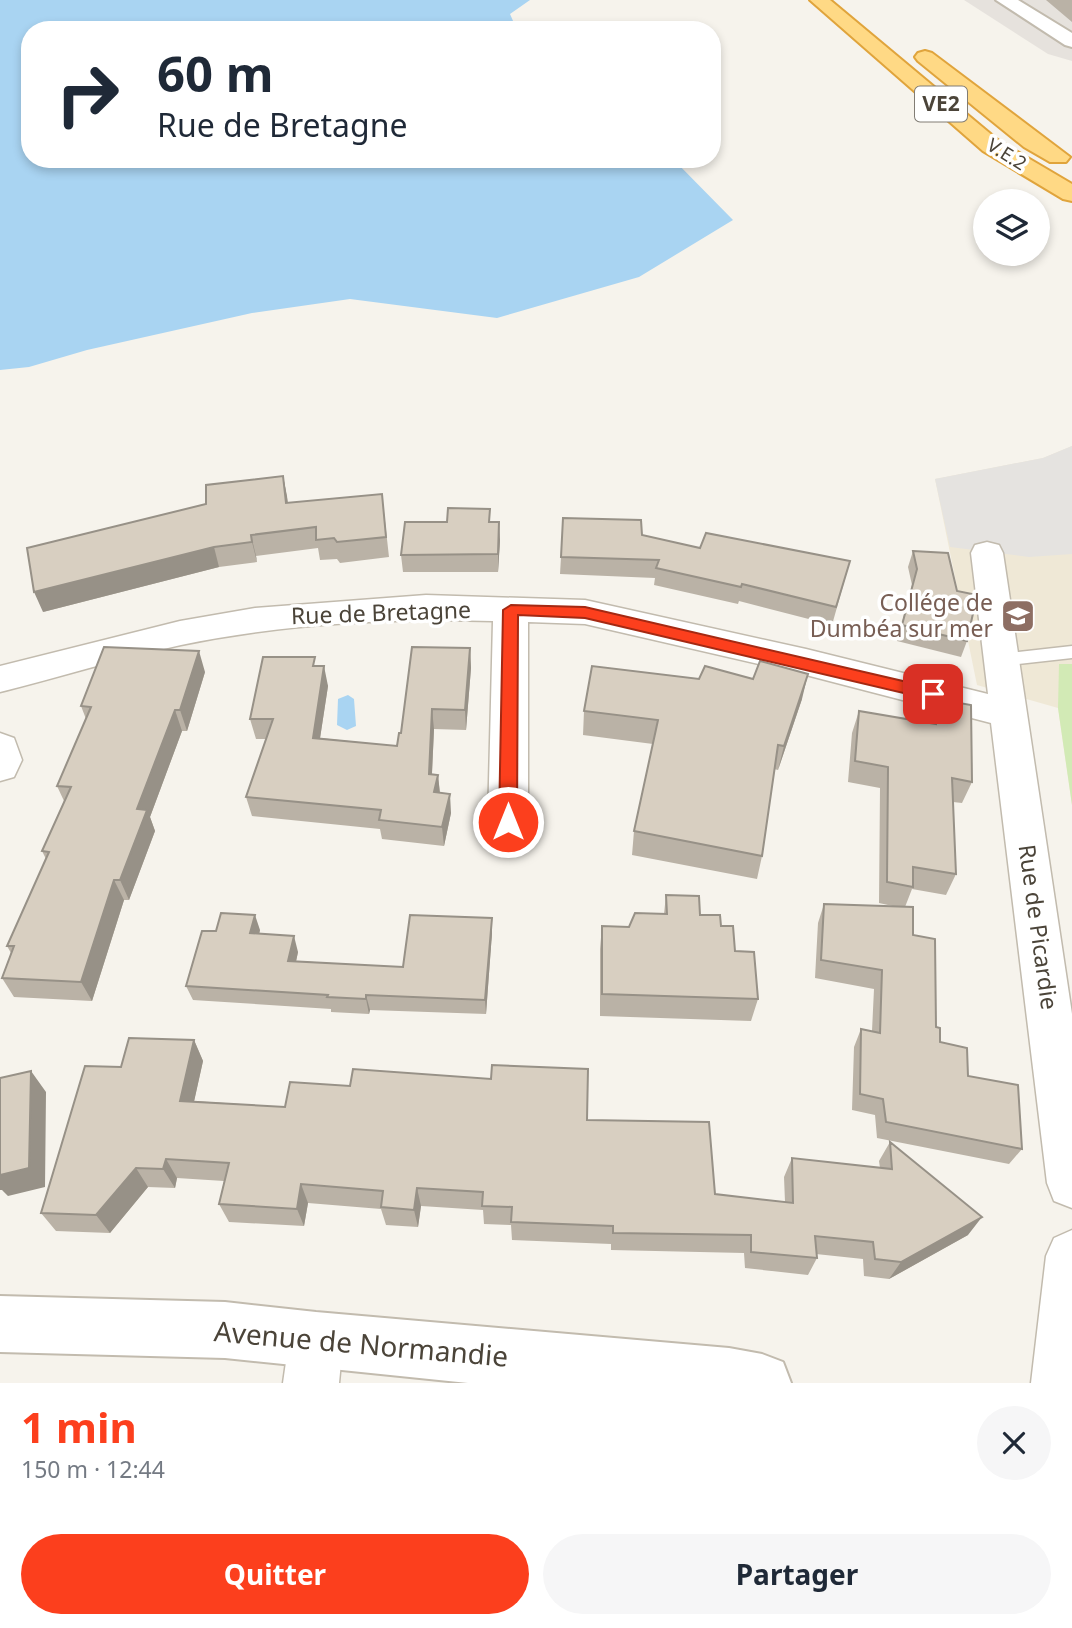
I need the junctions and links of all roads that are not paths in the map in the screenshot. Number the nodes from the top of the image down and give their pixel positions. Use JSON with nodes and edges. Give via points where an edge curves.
{"nodes":[{"id":1,"x":819,"y":0,"type":"edge"},
{"id":2,"x":1005,"y":0,"type":"edge"},
{"id":3,"x":1021,"y":0,"type":"edge"},
{"id":4,"x":1072,"y":41,"type":"edge"},
{"id":5,"x":907,"y":43,"type":"dead end"},
{"id":6,"x":1072,"y":165,"type":"edge"},
{"id":7,"x":1072,"y":194,"type":"edge"},
{"id":8,"x":986,"y":553,"type":"dead end"},
{"id":9,"x":511,"y":610,"type":"junction"},
{"id":10,"x":1072,"y":652,"type":"edge"},
{"id":11,"x":999,"y":660,"type":"junction"},
{"id":12,"x":0,"y":679,"type":"edge"},
{"id":13,"x":1010,"y":713,"type":"junction"},
{"id":14,"x":0,"y":748,"type":"edge"},
{"id":15,"x":0,"y":766,"type":"edge"},
{"id":16,"x":508,"y":822,"type":"dead end"},
{"id":17,"x":1072,"y":1183,"type":"edge"},
{"id":18,"x":1072,"y":1256,"type":"edge"},
{"id":19,"x":0,"y":1324,"type":"edge"},
{"id":20,"x":314,"y":1362,"type":"edge"},
{"id":21,"x":762,"y":1383,"type":"edge"},
{"id":22,"x":1059,"y":1383,"type":"edge"}],
"edges":[{"from":1,"to":7,"type":"highway","name":"V.E.2","number":"VE2","via":[[991,146]]},
{"from":2,"to":3,"type":"street"},
{"from":2,"to":4,"type":"street"},
{"from":5,"to":6,"type":"highway","name":"V.E.2","number":"VE2","via":[[1032,142]]},
{"from":8,"to":11,"type":"street","name":"Rue de Picardie"},
{"from":9,"to":12,"type":"street","name":"Rue de Bretagne","via":[[426,607],[255,620],[180,633]]},
{"from":9,"to":13,"type":"street","name":"Rue de Bretagne","via":[[585,612]]},
{"from":9,"to":16,"type":"street"},
{"from":10,"to":11,"type":"lane"},
{"from":11,"to":13,"type":"street","name":"Rue de Picardie"},
{"from":13,"to":17,"type":"street","name":"Rue de Picardie"},
{"from":14,"to":15,"type":"street"},
{"from":18,"to":22,"type":"street"},
{"from":19,"to":20,"type":"street","name":"Avenue de Normandie","via":[[225,1330]]},
{"from":20,"to":21,"type":"street","name":"Avenue de Normandie","via":[[729,1377]]}]}
